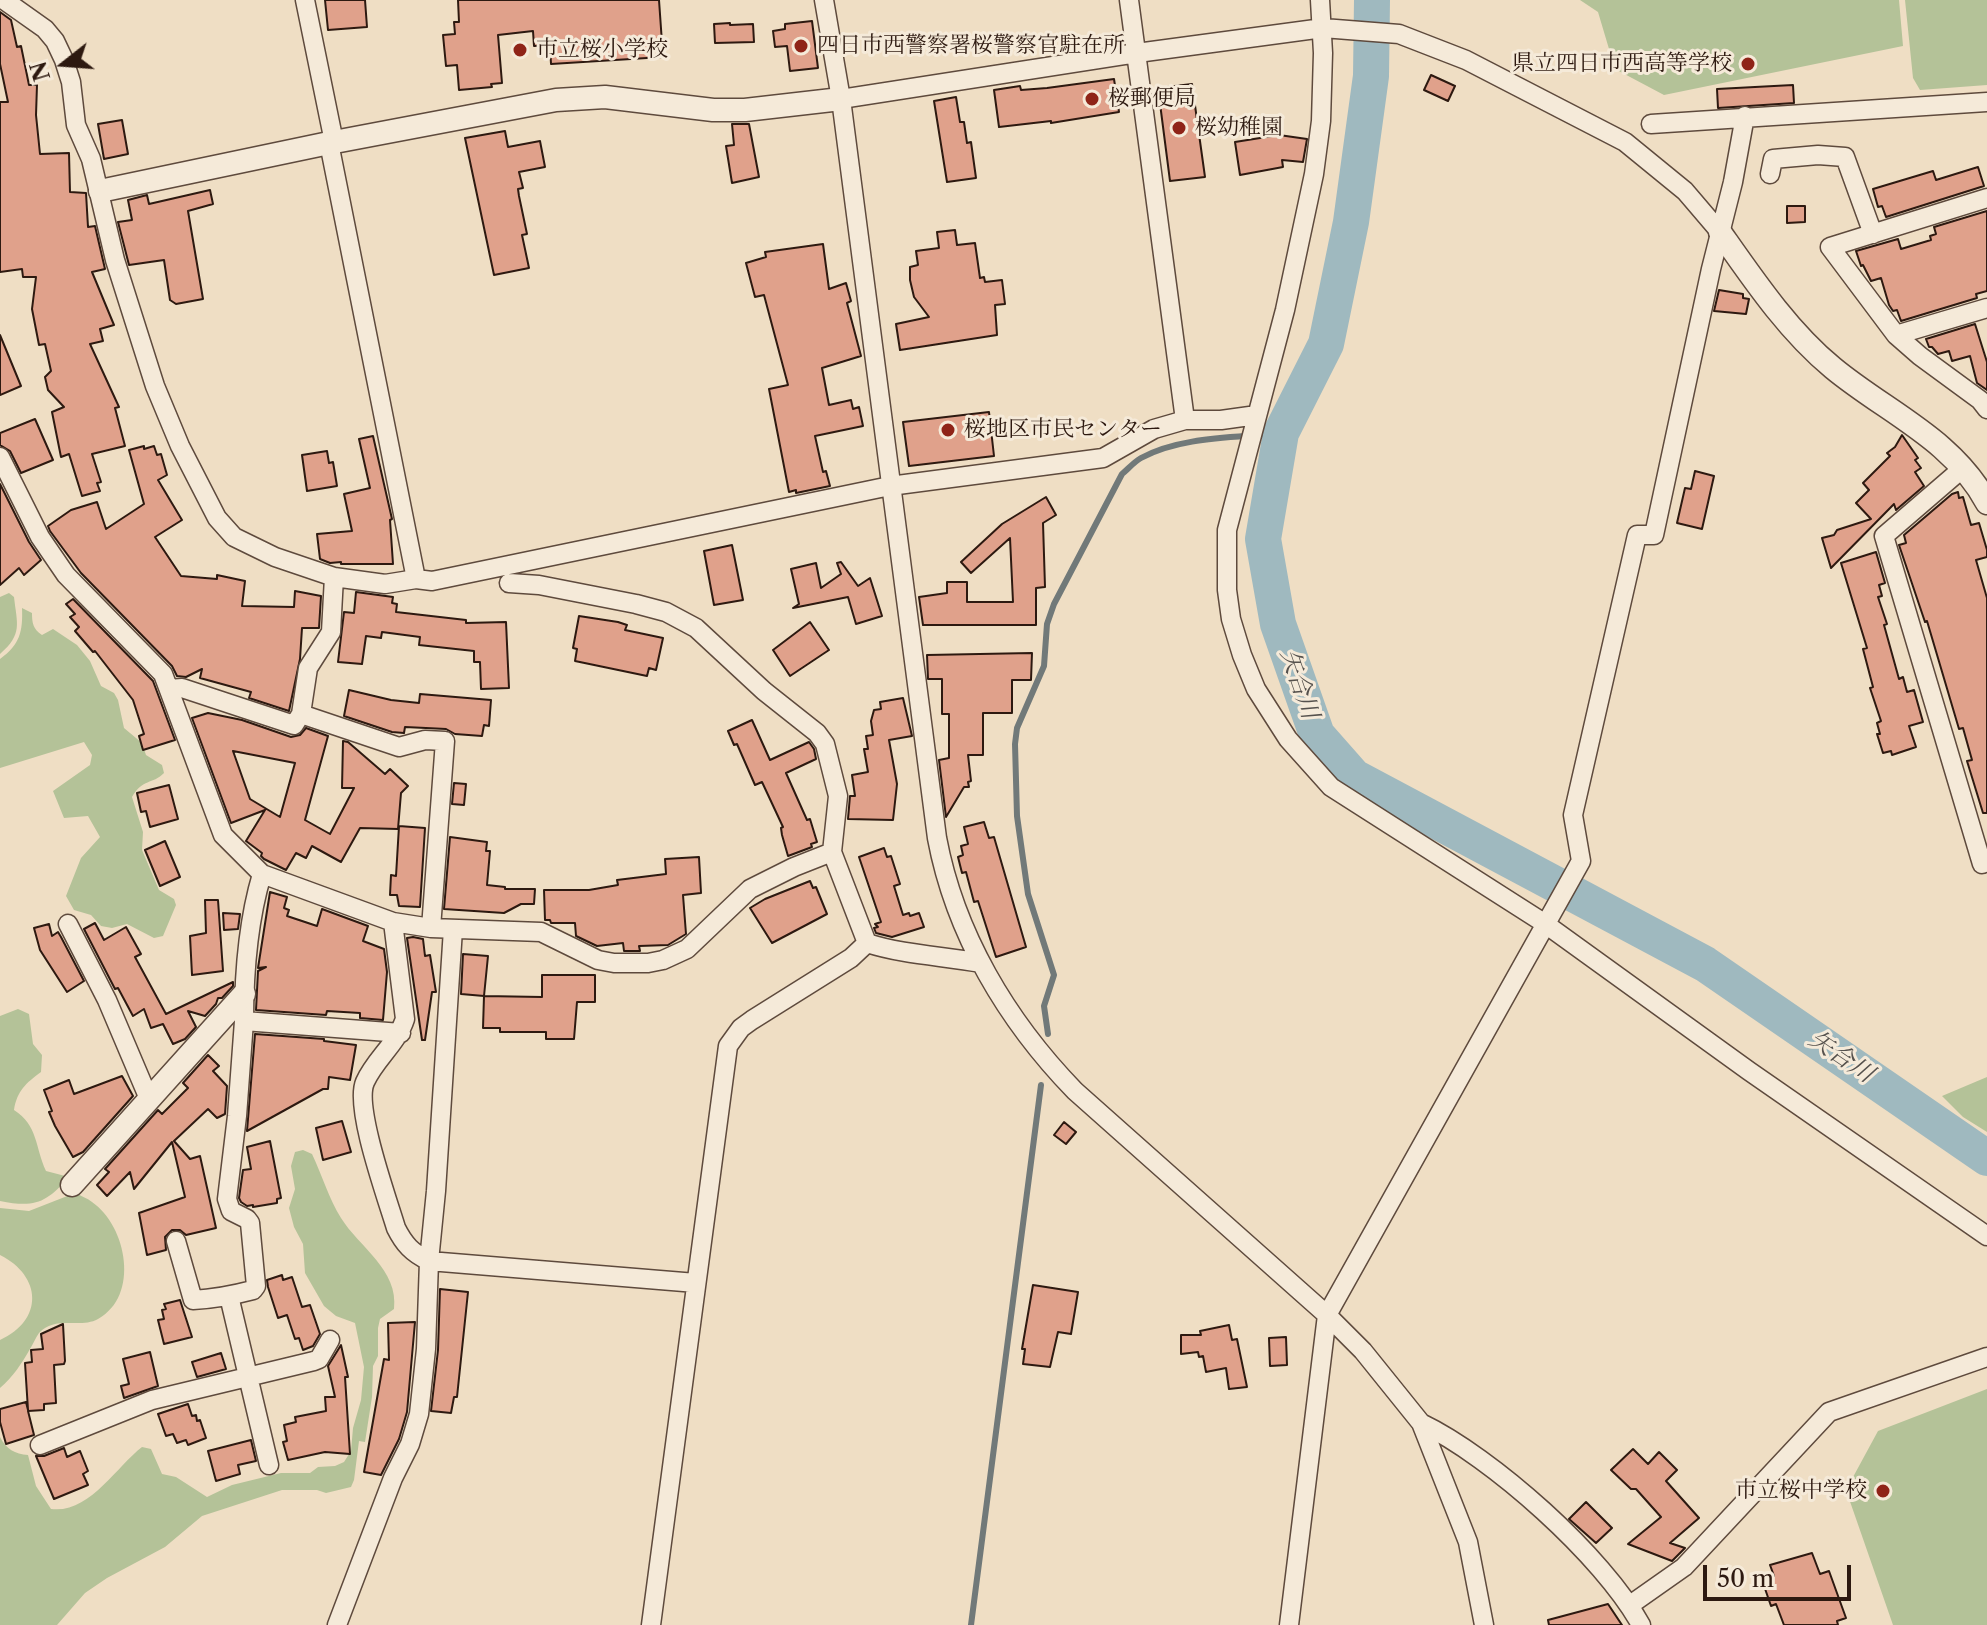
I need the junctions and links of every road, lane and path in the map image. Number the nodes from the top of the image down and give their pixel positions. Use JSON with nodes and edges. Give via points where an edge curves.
{"nodes":[{"id":1,"x":4,"y":0,"type":"edge"},
{"id":2,"x":305,"y":0,"type":"edge"},
{"id":3,"x":824,"y":0,"type":"edge"},
{"id":4,"x":1129,"y":0,"type":"edge"},
{"id":5,"x":1320,"y":0,"type":"edge"},
{"id":6,"x":1323,"y":28,"type":"junction"},
{"id":7,"x":1137,"y":53,"type":"junction"},
{"id":8,"x":841,"y":99,"type":"junction"},
{"id":9,"x":1987,"y":102,"type":"edge"},
{"id":10,"x":1745,"y":116,"type":"junction"},
{"id":11,"x":1651,"y":124,"type":"dead end"},
{"id":12,"x":331,"y":142,"type":"junction"},
{"id":13,"x":1770,"y":174,"type":"dead end"},
{"id":14,"x":100,"y":191,"type":"junction"},
{"id":15,"x":1987,"y":198,"type":"edge"},
{"id":16,"x":1720,"y":232,"type":"junction"},
{"id":17,"x":1873,"y":234,"type":"junction"},
{"id":18,"x":1987,"y":308,"type":"edge"},
{"id":19,"x":1896,"y":335,"type":"junction"},
{"id":20,"x":1987,"y":409,"type":"edge"},
{"id":21,"x":1256,"y":419,"type":"junction"},
{"id":22,"x":1185,"y":420,"type":"junction"},
{"id":23,"x":0,"y":457,"type":"edge"},
{"id":24,"x":1963,"y":468,"type":"junction"},
{"id":25,"x":890,"y":486,"type":"junction"},
{"id":26,"x":1987,"y":503,"type":"edge"},
{"id":27,"x":334,"y":577,"type":"junction"},
{"id":28,"x":416,"y":579,"type":"junction"},
{"id":29,"x":509,"y":583,"type":"dead end"},
{"id":30,"x":169,"y":689,"type":"junction"},
{"id":31,"x":301,"y":714,"type":"junction"},
{"id":32,"x":832,"y":852,"type":"junction"},
{"id":33,"x":1987,"y":862,"type":"edge"},
{"id":34,"x":262,"y":874,"type":"junction"},
{"id":35,"x":1547,"y":918,"type":"junction"},
{"id":36,"x":393,"y":922,"type":"junction"},
{"id":37,"x":68,"y":924,"type":"dead end"},
{"id":38,"x":431,"y":928,"type":"junction"},
{"id":39,"x":453,"y":929,"type":"junction"},
{"id":40,"x":867,"y":943,"type":"junction"},
{"id":41,"x":981,"y":963,"type":"junction"},
{"id":42,"x":244,"y":994,"type":"junction"},
{"id":43,"x":244,"y":1021,"type":"junction"},
{"id":44,"x":401,"y":1033,"type":"junction"},
{"id":45,"x":149,"y":1099,"type":"junction"},
{"id":46,"x":72,"y":1185,"type":"dead end"},
{"id":47,"x":1987,"y":1236,"type":"edge"},
{"id":48,"x":176,"y":1241,"type":"dead end"},
{"id":49,"x":429,"y":1261,"type":"junction"},
{"id":50,"x":696,"y":1283,"type":"junction"},
{"id":51,"x":229,"y":1296,"type":"junction"},
{"id":52,"x":1327,"y":1315,"type":"junction"},
{"id":53,"x":330,"y":1340,"type":"dead end"},
{"id":54,"x":1987,"y":1357,"type":"edge"},
{"id":55,"x":248,"y":1378,"type":"junction"},
{"id":56,"x":1421,"y":1423,"type":"junction"},
{"id":57,"x":40,"y":1445,"type":"dead end"},
{"id":58,"x":269,"y":1465,"type":"dead end"},
{"id":59,"x":1630,"y":1605,"type":"junction"},
{"id":60,"x":337,"y":1625,"type":"edge"},
{"id":61,"x":651,"y":1625,"type":"edge"},
{"id":62,"x":1289,"y":1625,"type":"edge"},
{"id":63,"x":1484,"y":1625,"type":"edge"},
{"id":64,"x":1641,"y":1625,"type":"edge"}],
"edges":[{"from":1,"to":14,"type":"street","via":[[55,41],[71,82],[76,125]]},
{"from":2,"to":12,"type":"street"},
{"from":3,"to":8,"type":"street"},
{"from":4,"to":7,"type":"street"},
{"from":5,"to":6,"type":"street"},
{"from":6,"to":7,"type":"street"},
{"from":6,"to":16,"type":"street","via":[[1399,34],[1466,60],[1625,142],[1685,191]]},
{"from":6,"to":21,"type":"street","via":[[1314,174]]},
{"from":7,"to":8,"type":"street"},
{"from":7,"to":22,"type":"street"},
{"from":8,"to":12,"type":"street","via":[[745,110],[605,97],[556,100]]},
{"from":8,"to":25,"type":"street"},
{"from":9,"to":10,"type":"street"},
{"from":10,"to":11,"type":"street"},
{"from":10,"to":16,"type":"street"},
{"from":12,"to":14,"type":"street"},
{"from":12,"to":28,"type":"street"},
{"from":13,"to":17,"type":"street","via":[[1773,159],[1845,157]]},
{"from":14,"to":27,"type":"street","via":[[115,260],[155,386],[217,518],[234,537]]},
{"from":15,"to":17,"type":"street"},
{"from":16,"to":24,"type":"street","via":[[1786,319],[1831,367],[1938,441]]},
{"from":16,"to":35,"type":"street","via":[[1654,535],[1637,535],[1573,815],[1581,861]]},
{"from":17,"to":19,"type":"street","via":[[1830,247]]},
{"from":18,"to":19,"type":"street"},
{"from":19,"to":20,"type":"street"},
{"from":21,"to":22,"type":"street"},
{"from":21,"to":35,"type":"street","via":[[1227,530],[1231,619],[1256,689],[1308,764],[1331,787]]},
{"from":22,"to":25,"type":"street","via":[[1154,429],[1103,458]]},
{"from":23,"to":30,"type":"street","via":[[40,537],[66,575],[163,674]]},
{"from":24,"to":26,"type":"street"},
{"from":24,"to":33,"type":"street","via":[[1884,536],[1982,864]]},
{"from":25,"to":28,"type":"street","via":[[432,581]]},
{"from":25,"to":41,"type":"street","via":[[939,851],[954,904]]},
{"from":27,"to":28,"type":"street","via":[[385,584]]},
{"from":27,"to":31,"type":"street","via":[[331,632],[308,668]]},
{"from":29,"to":32,"type":"street","via":[[636,604],[696,628],[825,744],[838,796]]},
{"from":30,"to":31,"type":"street","via":[[182,688],[294,725]]},
{"from":30,"to":34,"type":"street","via":[[223,835]]},
{"from":31,"to":38,"type":"street","via":[[399,747],[445,741]]},
{"from":32,"to":39,"type":"street","via":[[750,889],[696,941],[663,960],[614,963],[541,932]]},
{"from":32,"to":40,"type":"street"},
{"from":34,"to":36,"type":"street"},
{"from":34,"to":42,"type":"street","via":[[253,904]]},
{"from":35,"to":47,"type":"street","via":[[1761,1080]]},
{"from":35,"to":52,"type":"street"},
{"from":36,"to":38,"type":"street"},
{"from":36,"to":44,"type":"street","via":[[405,1009]]},
{"from":37,"to":45,"type":"street"},
{"from":38,"to":39,"type":"street"},
{"from":39,"to":49,"type":"street"},
{"from":40,"to":41,"type":"street"},
{"from":40,"to":50,"type":"street","via":[[741,1028],[728,1046]]},
{"from":41,"to":52,"type":"street","via":[[1034,1045],[1075,1091]]},
{"from":42,"to":43,"type":"street"},
{"from":42,"to":45,"type":"street"},
{"from":43,"to":44,"type":"street"},
{"from":43,"to":51,"type":"street","via":[[227,1199],[231,1211],[250,1223],[257,1280],[253,1290]]},
{"from":44,"to":49,"type":"street","via":[[369,1072],[361,1097],[396,1228],[405,1245]]},
{"from":45,"to":46,"type":"street"},
{"from":48,"to":51,"type":"street","via":[[193,1300]]},
{"from":49,"to":50,"type":"street"},
{"from":49,"to":60,"type":"street","via":[[426,1349],[415,1433]]},
{"from":50,"to":61,"type":"street"},
{"from":51,"to":55,"type":"street"},
{"from":52,"to":56,"type":"street"},
{"from":52,"to":62,"type":"street"},
{"from":53,"to":55,"type":"street","via":[[319,1359]]},
{"from":54,"to":59,"type":"street","via":[[1829,1412],[1684,1567]]},
{"from":55,"to":57,"type":"street","via":[[152,1400]]},
{"from":55,"to":58,"type":"street"},
{"from":56,"to":59,"type":"street","via":[[1448,1436],[1556,1523]]},
{"from":56,"to":63,"type":"street","via":[[1468,1542]]},
{"from":59,"to":64,"type":"street"}]}
